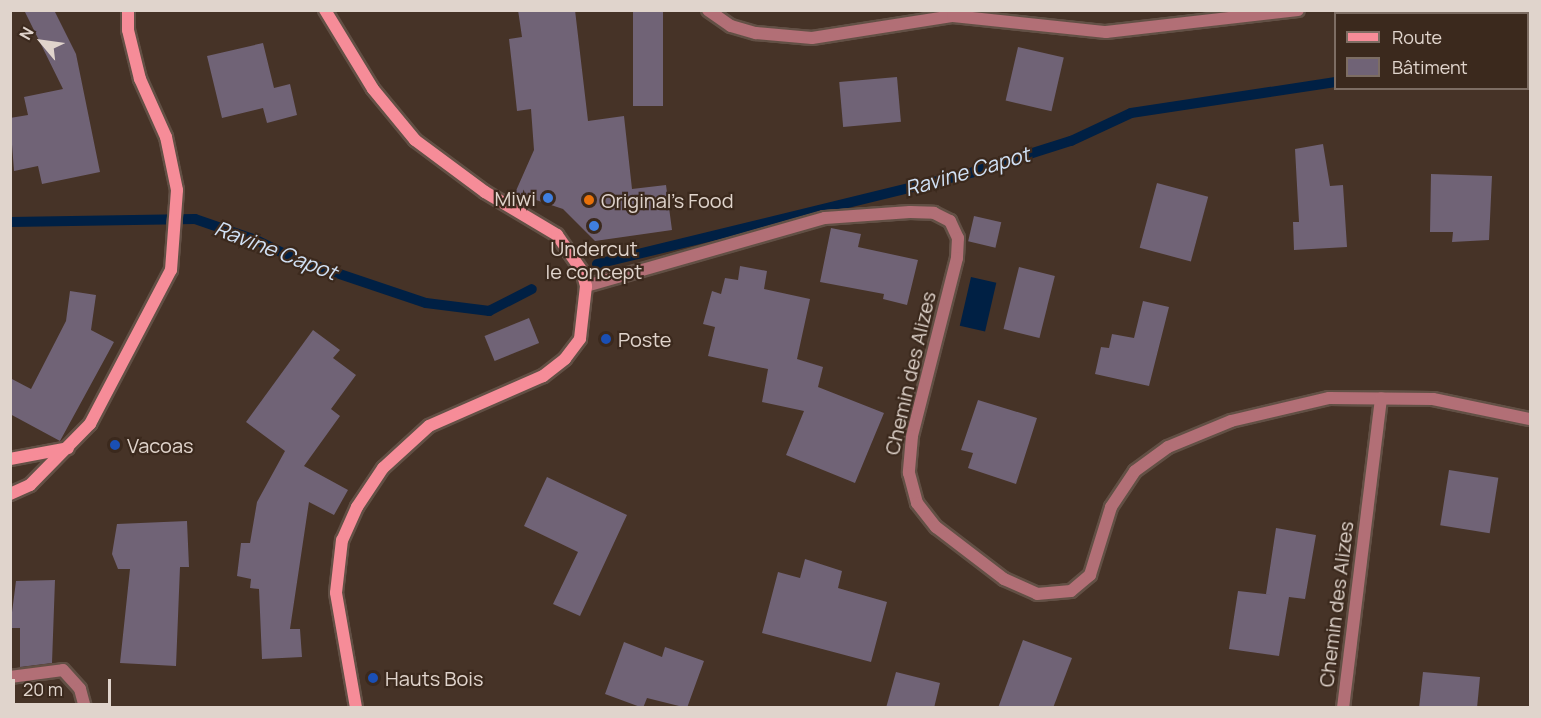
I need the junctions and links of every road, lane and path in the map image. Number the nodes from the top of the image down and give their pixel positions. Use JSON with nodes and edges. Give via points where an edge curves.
{"nodes":[{"id":1,"x":128,"y":10,"type":"edge"},
{"id":2,"x":325,"y":10,"type":"edge"},
{"id":3,"x":708,"y":10,"type":"edge"},
{"id":4,"x":1298,"y":10,"type":"edge"},
{"id":5,"x":586,"y":286,"type":"junction"},
{"id":6,"x":1381,"y":398,"type":"junction"},
{"id":7,"x":1530,"y":419,"type":"edge"},
{"id":8,"x":70,"y":448,"type":"junction"},
{"id":9,"x":10,"y":459,"type":"edge"},
{"id":10,"x":10,"y":494,"type":"edge"},
{"id":11,"x":10,"y":677,"type":"edge"},
{"id":12,"x":85,"y":708,"type":"edge"},
{"id":13,"x":356,"y":708,"type":"edge"},
{"id":14,"x":1343,"y":708,"type":"edge"}],
"edges":[{"from":1,"to":8,"type":"main road","via":[[128,30],[140,79],[166,137],[177,190],[171,270],[90,424]]},
{"from":2,"to":5,"type":"main road","via":[[373,89],[415,140],[485,192],[557,235],[582,271]]},
{"from":3,"to":4,"type":"street","via":[[731,26],[756,33],[812,38],[953,16],[1106,32]]},
{"from":5,"to":6,"type":"street","name":"Chemin des Alizes","via":[[825,218],[910,212],[934,213],[950,222],[958,237],[957,258],[912,436],[909,473],[917,503],[936,527],[1004,579],[1037,594],[1054,596],[1082,585],[1090,575],[1105,522],[1122,488],[1167,447],[1231,421],[1329,398]]},
{"from":5,"to":13,"type":"main road","via":[[580,339],[565,359],[543,376],[429,426],[383,468],[357,507],[342,540],[336,593]]},
{"from":6,"to":7,"type":"street","name":"Chemin des Alizes","via":[[1433,399]]},
{"from":6,"to":14,"type":"street","name":"Chemin des Alizes"},
{"from":8,"to":9,"type":"main road"},
{"from":8,"to":10,"type":"main road","via":[[30,485]]},
{"from":11,"to":12,"type":"street","via":[[63,670],[80,689]]}]}
